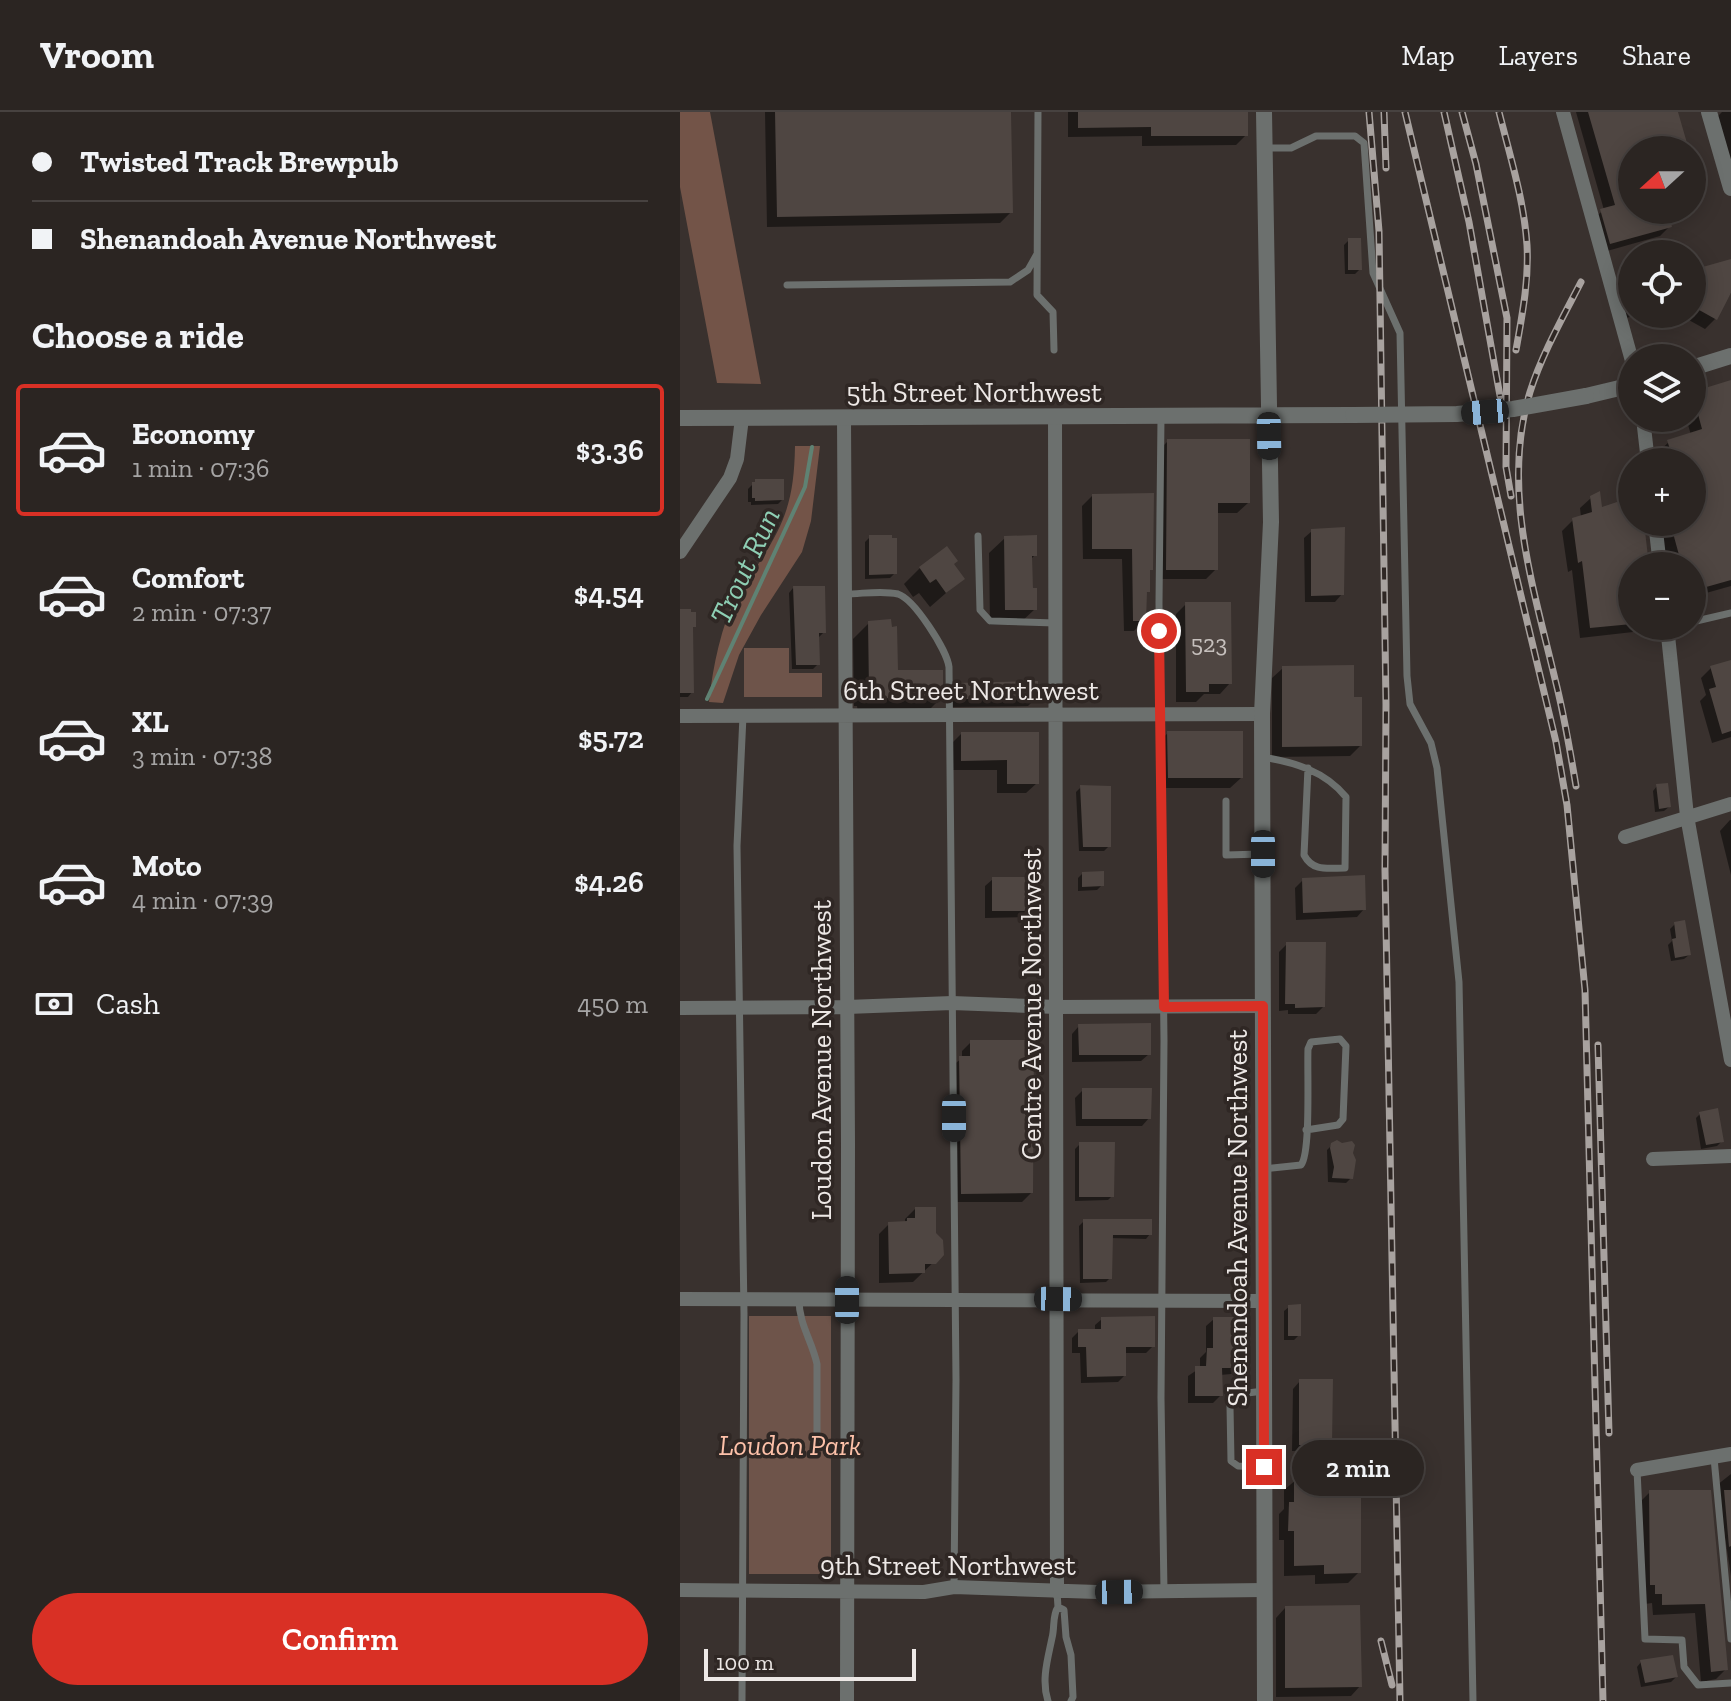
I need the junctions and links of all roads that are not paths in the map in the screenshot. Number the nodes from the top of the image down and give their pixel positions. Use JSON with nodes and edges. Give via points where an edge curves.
{"nodes":[{"id":1,"x":1038,"y":112,"type":"edge"},
{"id":2,"x":1264,"y":112,"type":"edge"},
{"id":3,"x":1563,"y":112,"type":"edge"},
{"id":4,"x":1709,"y":112,"type":"edge"},
{"id":5,"x":1264,"y":148,"type":"junction"},
{"id":6,"x":1731,"y":188,"type":"edge"},
{"id":7,"x":1037,"y":254,"type":"junction"},
{"id":8,"x":787,"y":285,"type":"dead end"},
{"id":9,"x":1627,"y":344,"type":"edge"},
{"id":10,"x":1054,"y":350,"type":"dead end"},
{"id":11,"x":1731,"y":356,"type":"edge"},
{"id":12,"x":1706,"y":364,"type":"edge"},
{"id":13,"x":1618,"y":388,"type":"edge"},
{"id":14,"x":1269,"y":416,"type":"junction"},
{"id":15,"x":1055,"y":417,"type":"junction"},
{"id":16,"x":1161,"y":417,"type":"junction"},
{"id":17,"x":680,"y":418,"type":"edge"},
{"id":18,"x":742,"y":418,"type":"junction"},
{"id":19,"x":844,"y":419,"type":"junction"},
{"id":20,"x":978,"y":536,"type":"dead end"},
{"id":21,"x":680,"y":552,"type":"edge"},
{"id":22,"x":845,"y":594,"type":"junction"},
{"id":23,"x":1731,"y":613,"type":"edge"},
{"id":24,"x":1706,"y":619,"type":"edge"},
{"id":25,"x":1055,"y":623,"type":"junction"},
{"id":26,"x":1670,"y":640,"type":"edge"},
{"id":27,"x":1262,"y":714,"type":"junction"},
{"id":28,"x":680,"y":716,"type":"edge"},
{"id":29,"x":743,"y":716,"type":"junction"},
{"id":30,"x":845,"y":716,"type":"junction"},
{"id":31,"x":950,"y":716,"type":"junction"},
{"id":32,"x":1055,"y":716,"type":"junction"},
{"id":33,"x":1160,"y":716,"type":"junction"},
{"id":34,"x":1262,"y":757,"type":"junction"},
{"id":35,"x":1308,"y":768,"type":"junction"},
{"id":36,"x":1226,"y":801,"type":"dead end"},
{"id":37,"x":1731,"y":804,"type":"edge"},
{"id":38,"x":1687,"y":816,"type":"junction"},
{"id":39,"x":1625,"y":837,"type":"dead end"},
{"id":40,"x":1263,"y":854,"type":"junction"},
{"id":41,"x":952,"y":1003,"type":"junction"},
{"id":42,"x":1263,"y":1006,"type":"junction"},
{"id":43,"x":847,"y":1007,"type":"junction"},
{"id":44,"x":1057,"y":1007,"type":"junction"},
{"id":45,"x":1164,"y":1007,"type":"junction"},
{"id":46,"x":680,"y":1008,"type":"edge"},
{"id":47,"x":739,"y":1008,"type":"junction"},
{"id":48,"x":1731,"y":1060,"type":"edge"},
{"id":49,"x":1306,"y":1130,"type":"junction"},
{"id":50,"x":1731,"y":1156,"type":"edge"},
{"id":51,"x":1653,"y":1159,"type":"dead end"},
{"id":52,"x":1263,"y":1169,"type":"junction"},
{"id":53,"x":954,"y":1298,"type":"junction"},
{"id":54,"x":680,"y":1299,"type":"edge"},
{"id":55,"x":1058,"y":1299,"type":"junction"},
{"id":56,"x":743,"y":1300,"type":"junction"},
{"id":57,"x":799,"y":1300,"type":"junction"},
{"id":58,"x":847,"y":1300,"type":"junction"},
{"id":59,"x":1162,"y":1301,"type":"junction"},
{"id":60,"x":1264,"y":1301,"type":"junction"},
{"id":61,"x":1264,"y":1391,"type":"junction"},
{"id":62,"x":817,"y":1448,"type":"dead end"},
{"id":63,"x":1731,"y":1454,"type":"edge"},
{"id":64,"x":1714,"y":1457,"type":"junction"},
{"id":65,"x":1264,"y":1467,"type":"junction"},
{"id":66,"x":1637,"y":1470,"type":"joint"},
{"id":67,"x":954,"y":1587,"type":"junction"},
{"id":68,"x":743,"y":1589,"type":"junction"},
{"id":69,"x":680,"y":1590,"type":"edge"},
{"id":70,"x":1264,"y":1590,"type":"junction"},
{"id":71,"x":1164,"y":1591,"type":"junction"},
{"id":72,"x":848,"y":1592,"type":"junction"},
{"id":73,"x":1058,"y":1599,"type":"junction"},
{"id":74,"x":1731,"y":1639,"type":"edge"},
{"id":75,"x":1050,"y":1645,"type":"junction"},
{"id":76,"x":1068,"y":1645,"type":"junction"},
{"id":77,"x":1731,"y":1683,"type":"edge"},
{"id":78,"x":742,"y":1701,"type":"edge"},
{"id":79,"x":847,"y":1701,"type":"edge"},
{"id":80,"x":1048,"y":1701,"type":"edge"},
{"id":81,"x":1071,"y":1701,"type":"edge"},
{"id":82,"x":1265,"y":1701,"type":"edge"},
{"id":83,"x":1473,"y":1701,"type":"edge"}],
"edges":[{"from":1,"to":7,"type":"lane"},
{"from":2,"to":5,"type":"street","name":"Shenandoah Avenue Northwest"},
{"from":3,"to":9,"type":"street"},
{"from":4,"to":6,"type":"street"},
{"from":5,"to":14,"type":"street","name":"Shenandoah Avenue Northwest"},
{"from":5,"to":83,"type":"lane","via":[[1291,148],[1316,136],[1355,136],[1364,143],[1373,273],[1400,333],[1407,676],[1410,704],[1431,743],[1437,768],[1459,982]]},
{"from":7,"to":8,"type":"lane","via":[[1028,270],[1010,282]]},
{"from":7,"to":10,"type":"lane","via":[[1037,295],[1053,312]]},
{"from":11,"to":12,"type":"street"},
{"from":13,"to":14,"type":"street","name":"5th Street Northwest","bridge":true,"via":[[1457,414]]},
{"from":14,"to":16,"type":"street","name":"5th Street Northwest"},
{"from":14,"to":27,"type":"street","name":"Shenandoah Avenue Northwest","via":[[1271,522]]},
{"from":15,"to":16,"type":"street","name":"5th Street Northwest"},
{"from":15,"to":19,"type":"street","name":"5th Street Northwest"},
{"from":15,"to":25,"type":"street","name":"Centre Avenue Northwest"},
{"from":16,"to":33,"type":"lane"},
{"from":17,"to":18,"type":"street","name":"5th Street Northwest"},
{"from":18,"to":19,"type":"street","name":"5th Street Northwest"},
{"from":18,"to":21,"type":"street","via":[[730,478]]},
{"from":19,"to":22,"type":"street","name":"Loudon Avenue Northwest"},
{"from":20,"to":25,"type":"lane","via":[[980,610],[990,621]]},
{"from":22,"to":30,"type":"street","name":"Loudon Avenue Northwest"},
{"from":22,"to":31,"type":"lane","via":[[896,594],[912,605],[948,659]]},
{"from":23,"to":24,"type":"lane"},
{"from":25,"to":32,"type":"street","name":"Centre Avenue Northwest"},
{"from":26,"to":38,"type":"street"},
{"from":27,"to":33,"type":"street","name":"6th Street Northwest"},
{"from":27,"to":34,"type":"street","name":"Shenandoah Avenue Northwest"},
{"from":28,"to":29,"type":"street","name":"6th Street Northwest"},
{"from":29,"to":30,"type":"street","name":"6th Street Northwest"},
{"from":29,"to":47,"type":"lane","via":[[737,846]]},
{"from":30,"to":31,"type":"street","name":"6th Street Northwest"},
{"from":30,"to":43,"type":"street","name":"Loudon Avenue Northwest"},
{"from":31,"to":32,"type":"street","name":"6th Street Northwest"},
{"from":31,"to":41,"type":"lane"},
{"from":32,"to":33,"type":"street","name":"6th Street Northwest"},
{"from":32,"to":44,"type":"street","name":"Centre Avenue Northwest"},
{"from":33,"to":45,"type":"lane"},
{"from":34,"to":35,"type":"lane"},
{"from":34,"to":40,"type":"street","name":"Shenandoah Avenue Northwest"},
{"from":35,"to":35,"type":"lane","via":[[1337,785],[1346,797],[1345,868],[1315,868],[1304,855]]},
{"from":36,"to":40,"type":"lane","via":[[1226,855]]},
{"from":37,"to":38,"type":"street"},
{"from":38,"to":39,"type":"street"},
{"from":38,"to":48,"type":"street"},
{"from":40,"to":42,"type":"street","name":"Shenandoah Avenue Northwest"},
{"from":41,"to":43,"type":"street"},
{"from":41,"to":44,"type":"street"},
{"from":41,"to":53,"type":"lane"},
{"from":42,"to":45,"type":"street"},
{"from":42,"to":52,"type":"street","name":"Shenandoah Avenue Northwest"},
{"from":43,"to":47,"type":"street"},
{"from":43,"to":58,"type":"street","name":"Loudon Avenue Northwest"},
{"from":44,"to":45,"type":"street"},
{"from":44,"to":55,"type":"street","name":"Centre Avenue Northwest"},
{"from":45,"to":59,"type":"lane"},
{"from":46,"to":47,"type":"street"},
{"from":47,"to":56,"type":"lane"},
{"from":49,"to":49,"type":"lane","via":[[1338,1125],[1343,1119],[1346,1046],[1340,1039],[1311,1042],[1308,1049]]},
{"from":49,"to":52,"type":"lane","via":[[1301,1165]]},
{"from":50,"to":51,"type":"street"},
{"from":52,"to":60,"type":"street","name":"Shenandoah Avenue Northwest"},
{"from":53,"to":55,"type":"street"},
{"from":53,"to":58,"type":"street"},
{"from":53,"to":67,"type":"lane"},
{"from":54,"to":56,"type":"street"},
{"from":55,"to":59,"type":"street"},
{"from":55,"to":73,"type":"street","name":"Centre Avenue Northwest"},
{"from":56,"to":57,"type":"street"},
{"from":56,"to":68,"type":"lane"},
{"from":57,"to":58,"type":"street"},
{"from":57,"to":62,"type":"lane","via":[[801,1322],[817,1364]]},
{"from":58,"to":72,"type":"street","name":"Loudon Avenue Northwest"},
{"from":59,"to":60,"type":"street"},
{"from":59,"to":71,"type":"lane"},
{"from":60,"to":61,"type":"street","name":"Shenandoah Avenue Northwest"},
{"from":61,"to":65,"type":"street","name":"Shenandoah Avenue Northwest"},
{"from":61,"to":65,"type":"lane","via":[[1239,1394],[1230,1406],[1231,1461]]},
{"from":63,"to":64,"type":"street"},
{"from":64,"to":66,"type":"street"},
{"from":64,"to":74,"type":"lane"},
{"from":65,"to":70,"type":"street","name":"Shenandoah Avenue Northwest"},
{"from":66,"to":77,"type":"lane","via":[[1645,1639],[1682,1640],[1684,1667],[1698,1685]]},
{"from":67,"to":72,"type":"street","name":"9th Street Northwest"},
{"from":67,"to":73,"type":"street","name":"9th Street Northwest"},
{"from":68,"to":69,"type":"street","name":"9th Street Northwest"},
{"from":68,"to":72,"type":"street","name":"9th Street Northwest"},
{"from":68,"to":78,"type":"lane"},
{"from":70,"to":71,"type":"street","name":"9th Street Northwest"},
{"from":70,"to":82,"type":"street","name":"Shenandoah Avenue Northwest"},
{"from":71,"to":73,"type":"street","name":"9th Street Northwest"},
{"from":72,"to":79,"type":"street","name":"Loudon Avenue Northwest"},
{"from":73,"to":75,"type":"lane"},
{"from":73,"to":76,"type":"lane"},
{"from":75,"to":76,"type":"lane"},
{"from":75,"to":80,"type":"lane"},
{"from":76,"to":81,"type":"lane"}]}
